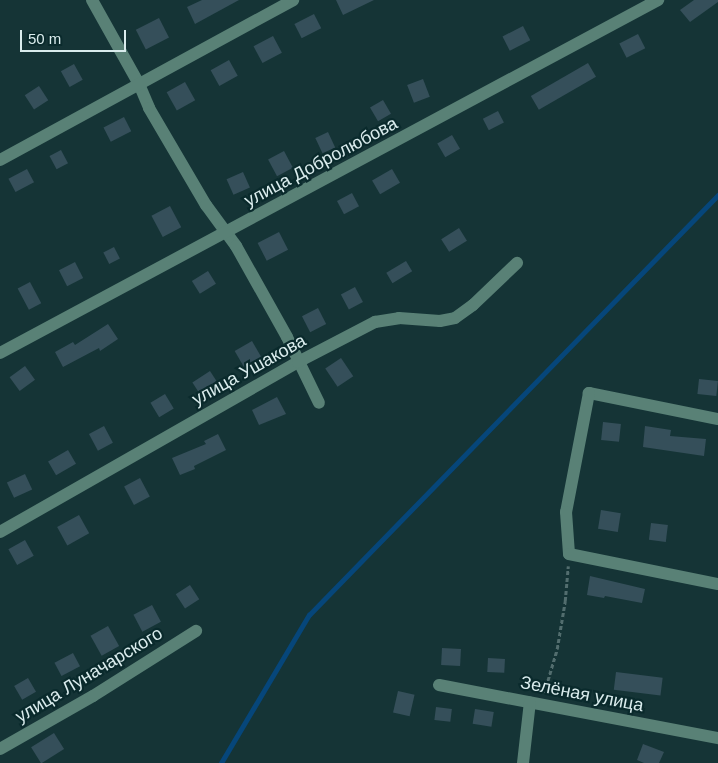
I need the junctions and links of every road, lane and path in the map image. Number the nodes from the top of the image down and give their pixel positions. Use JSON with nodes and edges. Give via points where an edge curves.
{"nodes":[{"id":1,"x":92,"y":0,"type":"edge"},
{"id":2,"x":292,"y":0,"type":"edge"},
{"id":3,"x":658,"y":0,"type":"edge"},
{"id":4,"x":139,"y":84,"type":"junction"},
{"id":5,"x":0,"y":160,"type":"edge"},
{"id":6,"x":225,"y":232,"type":"junction"},
{"id":7,"x":517,"y":263,"type":"dead end"},
{"id":8,"x":0,"y":353,"type":"edge"},
{"id":9,"x":298,"y":362,"type":"junction"},
{"id":10,"x":319,"y":403,"type":"dead end"},
{"id":11,"x":718,"y":419,"type":"edge"},
{"id":12,"x":0,"y":532,"type":"edge"},
{"id":13,"x":569,"y":554,"type":"junction"},
{"id":14,"x":718,"y":584,"type":"edge"},
{"id":15,"x":196,"y":631,"type":"dead end"},
{"id":16,"x":439,"y":685,"type":"dead end"},
{"id":17,"x":535,"y":703,"type":"junction"},
{"id":18,"x":718,"y":738,"type":"edge"},
{"id":19,"x":0,"y":749,"type":"edge"},
{"id":20,"x":523,"y":763,"type":"edge"}],
"edges":[{"from":1,"to":4,"type":"street"},
{"from":2,"to":4,"type":"street"},
{"from":3,"to":6,"type":"street","name":"улица Добролюбова"},
{"from":4,"to":5,"type":"street"},
{"from":4,"to":6,"type":"street","via":[[182,165]]},
{"from":6,"to":8,"type":"street","name":"улица Добролюбова"},
{"from":6,"to":9,"type":"street","via":[[246,262]]},
{"from":7,"to":9,"type":"street","name":"улица Ушакова","via":[[455,318],[440,321],[399,318],[375,322]]},
{"from":9,"to":10,"type":"street"},
{"from":9,"to":12,"type":"street","name":"улица Ушакова"},
{"from":11,"to":13,"type":"street","via":[[589,393],[566,512]]},
{"from":13,"to":14,"type":"street"},
{"from":13,"to":17,"type":"path","via":[[557,649]]},
{"from":15,"to":19,"type":"street","name":"улица Луначарского","via":[[93,696]]},
{"from":16,"to":17,"type":"street","name":"Зелёная улица"},
{"from":17,"to":18,"type":"street","name":"Зелёная улица"},
{"from":17,"to":20,"type":"street"}]}
